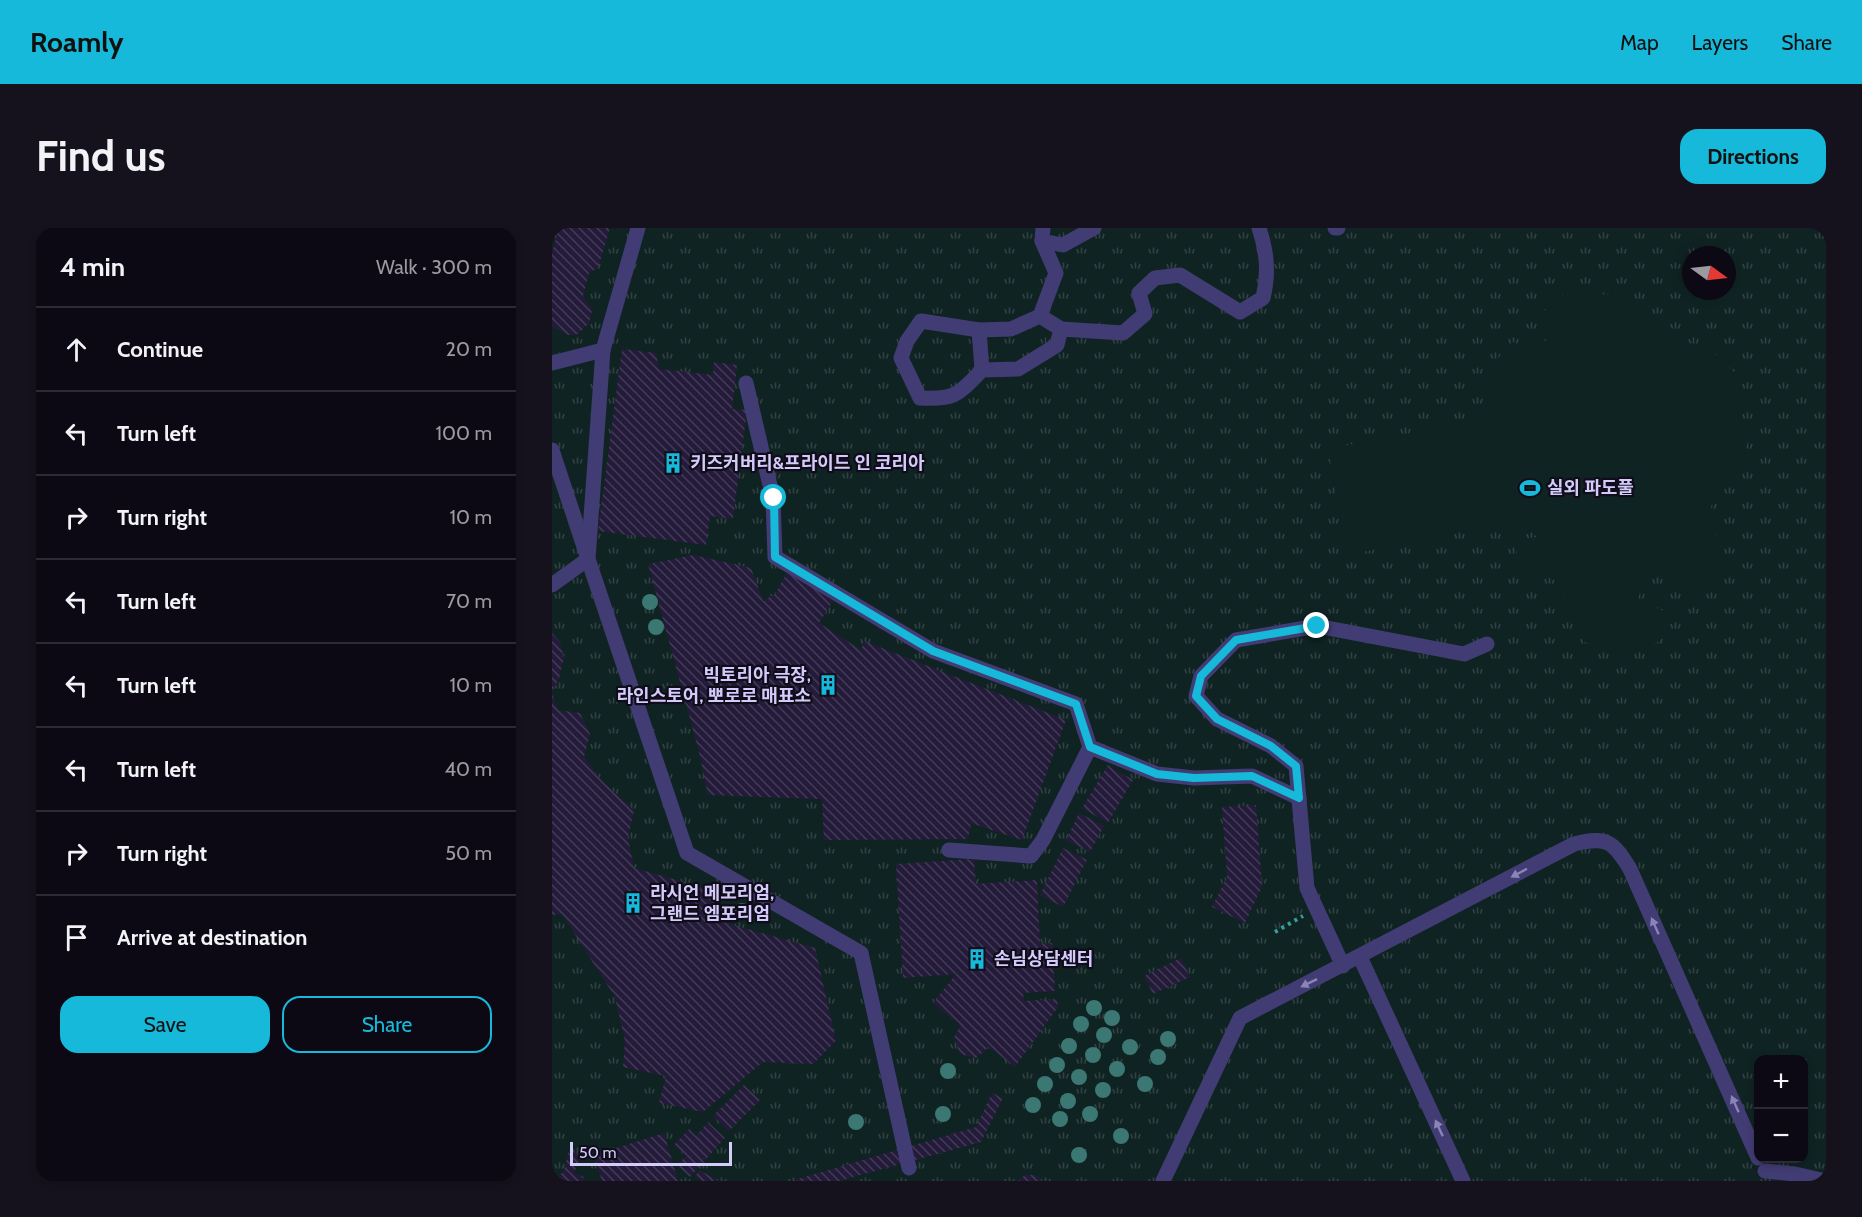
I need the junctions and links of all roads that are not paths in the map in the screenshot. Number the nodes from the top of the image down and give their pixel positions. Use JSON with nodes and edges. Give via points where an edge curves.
{"nodes":[{"id":1,"x":638,"y":228,"type":"edge"},
{"id":2,"x":1094,"y":228,"type":"edge"},
{"id":3,"x":1259,"y":228,"type":"edge"},
{"id":4,"x":1043,"y":235,"type":"edge"},
{"id":5,"x":1040,"y":316,"type":"junction"},
{"id":6,"x":1061,"y":329,"type":"junction"},
{"id":7,"x":979,"y":330,"type":"junction"},
{"id":8,"x":603,"y":350,"type":"junction"},
{"id":9,"x":552,"y":363,"type":"edge"},
{"id":10,"x":982,"y":370,"type":"junction"},
{"id":11,"x":746,"y":383,"type":"dead end"},
{"id":12,"x":552,"y":450,"type":"edge"},
{"id":13,"x":588,"y":559,"type":"junction"},
{"id":14,"x":552,"y":585,"type":"edge"},
{"id":15,"x":1487,"y":644,"type":"dead end"},
{"id":16,"x":1090,"y":747,"type":"junction"},
{"id":17,"x":1299,"y":798,"type":"junction"},
{"id":18,"x":949,"y":850,"type":"dead end"},
{"id":19,"x":1360,"y":957,"type":"junction"},
{"id":20,"x":1343,"y":966,"type":"junction"},
{"id":21,"x":1763,"y":1167,"type":"edge"},
{"id":22,"x":909,"y":1168,"type":"dead end"},
{"id":23,"x":1163,"y":1181,"type":"edge"},
{"id":24,"x":1463,"y":1181,"type":"edge"},
{"id":25,"x":1825,"y":1181,"type":"edge"}],
"edges":[{"from":1,"to":8,"type":"street"},
{"from":2,"to":4,"type":"street","via":[[1063,245]]},
{"from":3,"to":6,"type":"street","via":[[1265,247],[1267,280],[1263,298],[1240,312],[1180,275],[1155,278],[1139,293],[1145,314],[1123,333]]},
{"from":4,"to":5,"type":"street","via":[[1056,273]]},
{"from":5,"to":6,"type":"street"},
{"from":5,"to":7,"type":"street","via":[[1011,329]]},
{"from":6,"to":10,"type":"street","via":[[1057,345],[1018,369]]},
{"from":7,"to":10,"type":"street"},
{"from":7,"to":10,"type":"street","via":[[921,321],[907,340],[901,358],[920,398],[945,399],[962,391]]},
{"from":8,"to":9,"type":"street"},
{"from":8,"to":13,"type":"street"},
{"from":11,"to":16,"type":"street","via":[[774,498],[775,557],[933,651],[1076,704]]},
{"from":12,"to":13,"type":"street"},
{"from":13,"to":14,"type":"street"},
{"from":13,"to":22,"type":"street","via":[[687,854],[861,953]]},
{"from":15,"to":17,"type":"street","via":[[1464,654],[1317,626],[1236,640],[1201,676],[1196,696],[1217,719],[1271,746],[1296,766]]},
{"from":16,"to":17,"type":"street","via":[[1157,774],[1194,778],[1252,776]]},
{"from":16,"to":18,"type":"street","via":[[1043,840],[1030,856]]},
{"from":17,"to":20,"type":"street","via":[[1307,888]]},
{"from":19,"to":20,"type":"street"},
{"from":21,"to":19,"type":"street","one_way":true,"via":[[1630,869],[1606,840],[1574,844]]},
{"from":24,"to":19,"type":"street","one_way":true},
{"from":20,"to":23,"type":"street","one_way":true,"via":[[1240,1018]]},
{"from":21,"to":25,"type":"street"}]}
